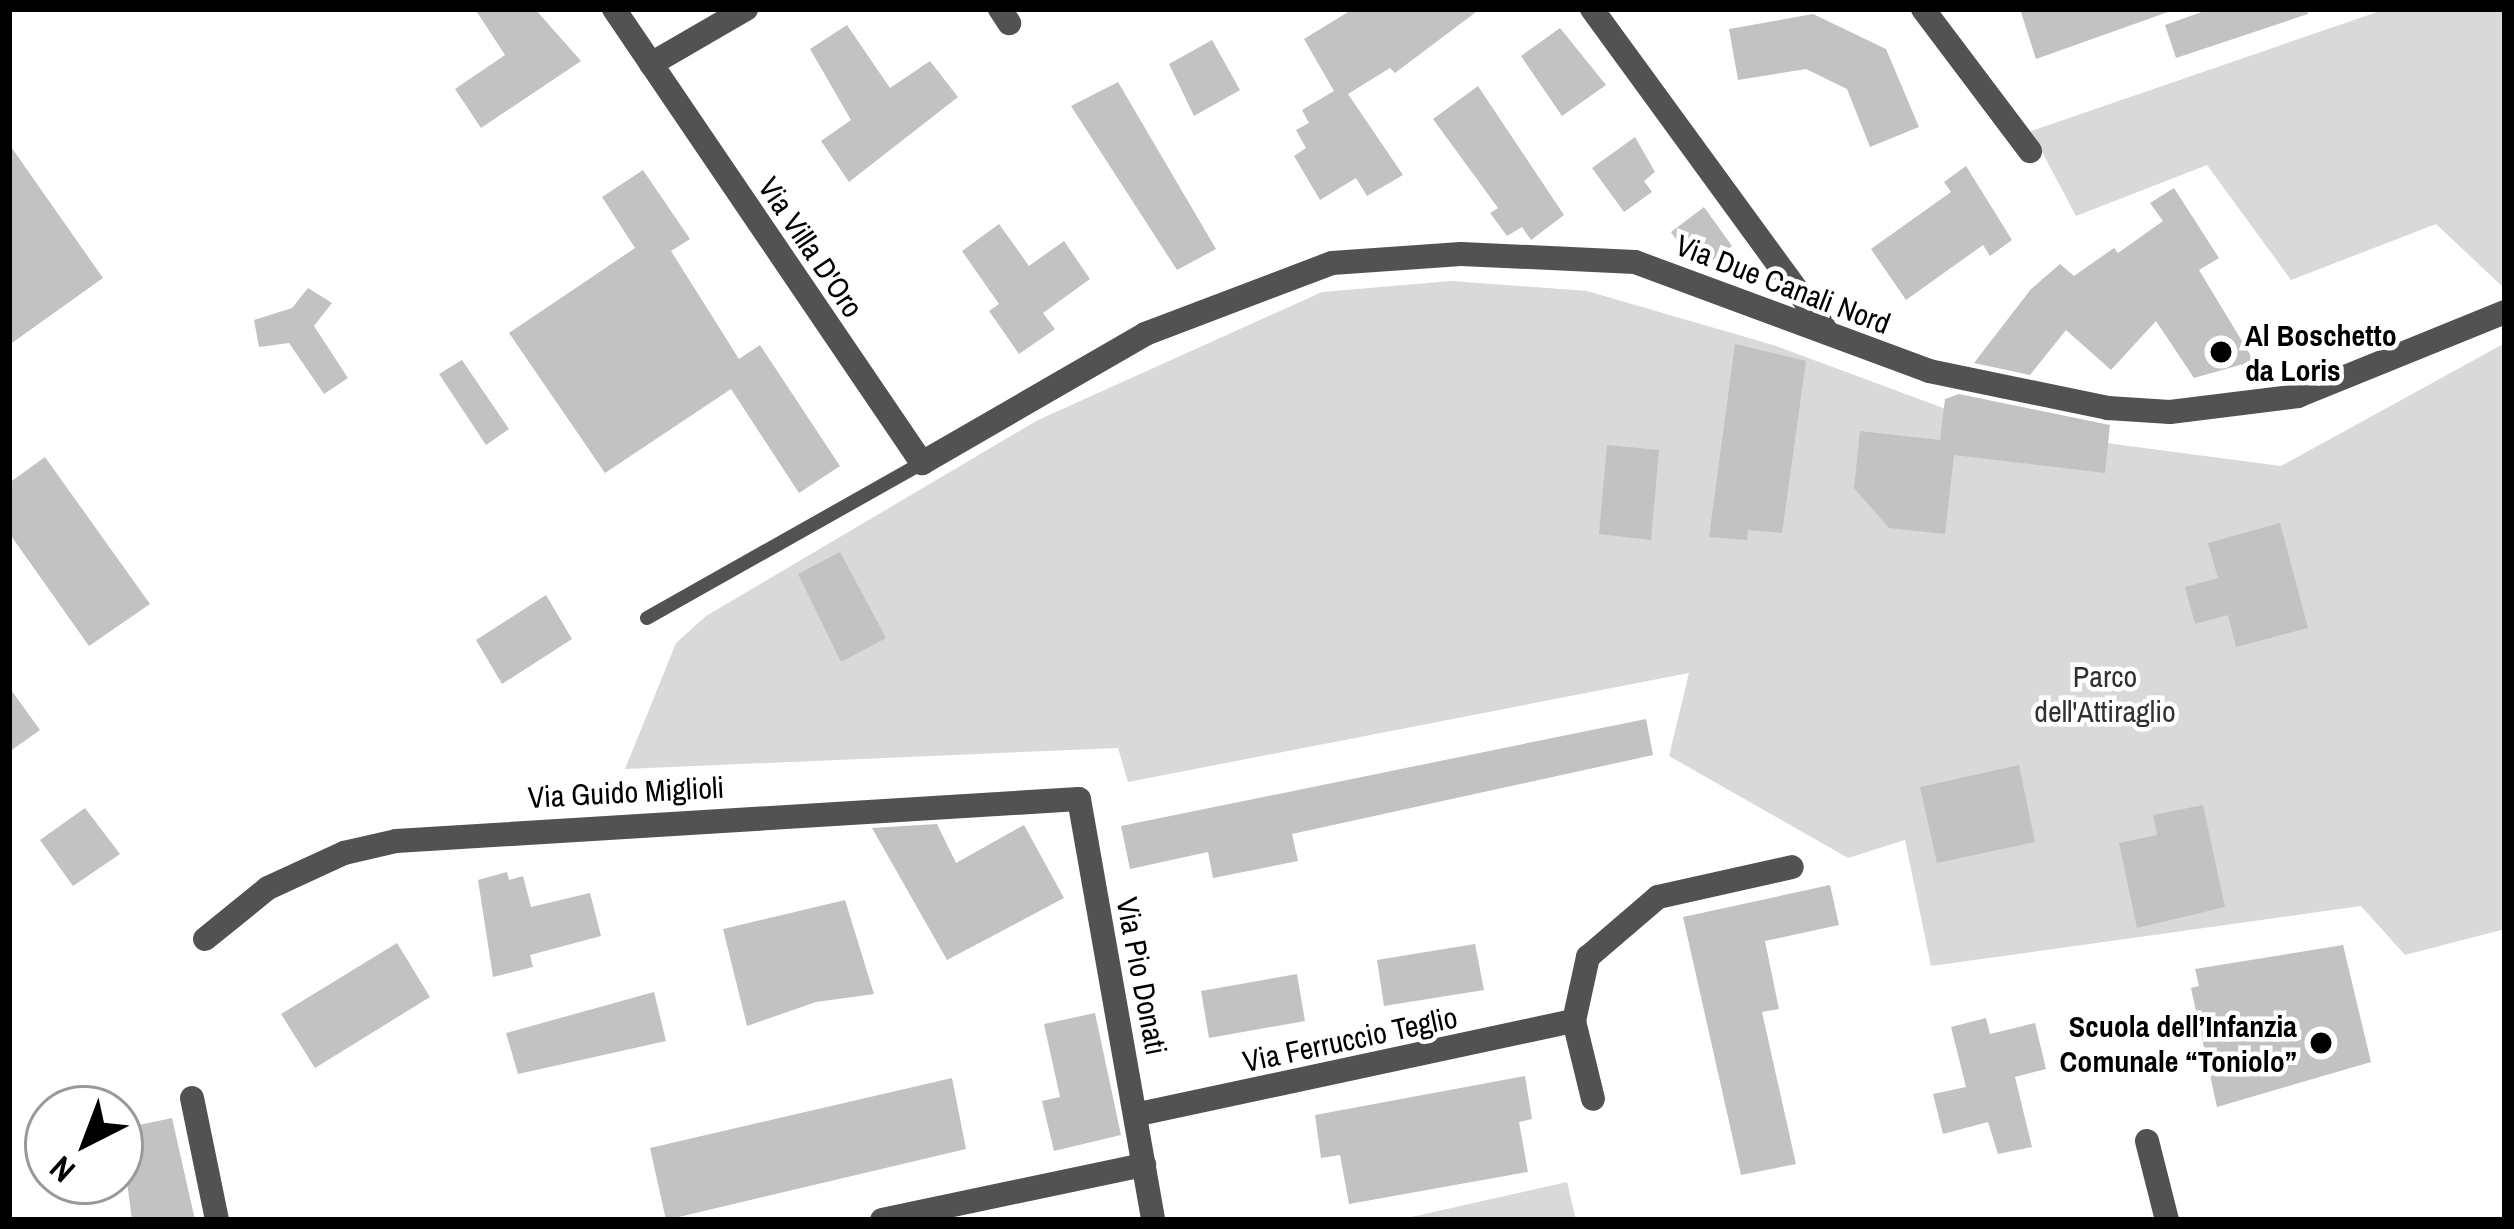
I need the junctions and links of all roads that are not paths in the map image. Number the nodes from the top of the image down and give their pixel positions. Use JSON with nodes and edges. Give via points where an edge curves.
{"nodes":[{"id":1,"x":614,"y":9,"type":"edge"},
{"id":2,"x":746,"y":9,"type":"edge"},
{"id":3,"x":1592,"y":9,"type":"edge"},
{"id":4,"x":1923,"y":9,"type":"edge"},
{"id":5,"x":651,"y":64,"type":"junction"},
{"id":6,"x":2030,"y":151,"type":"dead end"},
{"id":7,"x":2505,"y":312,"type":"edge"},
{"id":8,"x":1826,"y":328,"type":"junction"},
{"id":9,"x":922,"y":463,"type":"junction"},
{"id":10,"x":647,"y":618,"type":"dead end"},
{"id":11,"x":1079,"y":799,"type":"joint"},
{"id":12,"x":1792,"y":866,"type":"dead end"},
{"id":13,"x":205,"y":939,"type":"dead end"},
{"id":14,"x":1574,"y":1022,"type":"junction"},
{"id":15,"x":192,"y":1098,"type":"dead end"},
{"id":16,"x":1593,"y":1099,"type":"dead end"},
{"id":17,"x":1139,"y":1114,"type":"junction"},
{"id":18,"x":2147,"y":1141,"type":"dead end"},
{"id":19,"x":1144,"y":1165,"type":"junction"},
{"id":20,"x":217,"y":1220,"type":"edge"},
{"id":21,"x":882,"y":1220,"type":"edge"},
{"id":22,"x":1153,"y":1220,"type":"edge"},
{"id":23,"x":2167,"y":1220,"type":"edge"}],
"edges":[{"from":1,"to":5,"type":"street","name":"Via Villa D'Oro"},
{"from":2,"to":5,"type":"street"},
{"from":3,"to":8,"type":"street"},
{"from":4,"to":6,"type":"street"},
{"from":5,"to":9,"type":"street","name":"Via Villa D'Oro"},
{"from":7,"to":8,"type":"street","name":"Via Due Canali Nord","via":[[2298,397],[2170,412],[1929,371]]},
{"from":8,"to":9,"type":"street","name":"Via Due Canali Nord","via":[[1635,262],[1461,254],[1332,262],[1145,334]]},
{"from":9,"to":10,"type":"lane"},
{"from":11,"to":13,"type":"street","name":"Via Guido Miglioli","via":[[396,841],[344,853],[268,888]]},
{"from":11,"to":17,"type":"street","name":"Via Pio Donati"},
{"from":12,"to":14,"type":"street","via":[[1658,897],[1588,957]]},
{"from":14,"to":16,"type":"street"},
{"from":14,"to":17,"type":"street","name":"Via Ferruccio Teglio"},
{"from":15,"to":20,"type":"street"},
{"from":17,"to":19,"type":"street","name":"Via Pio Donati"},
{"from":18,"to":23,"type":"street"},
{"from":19,"to":21,"type":"street"},
{"from":19,"to":22,"type":"street","name":"Via Pio Donati"}]}
